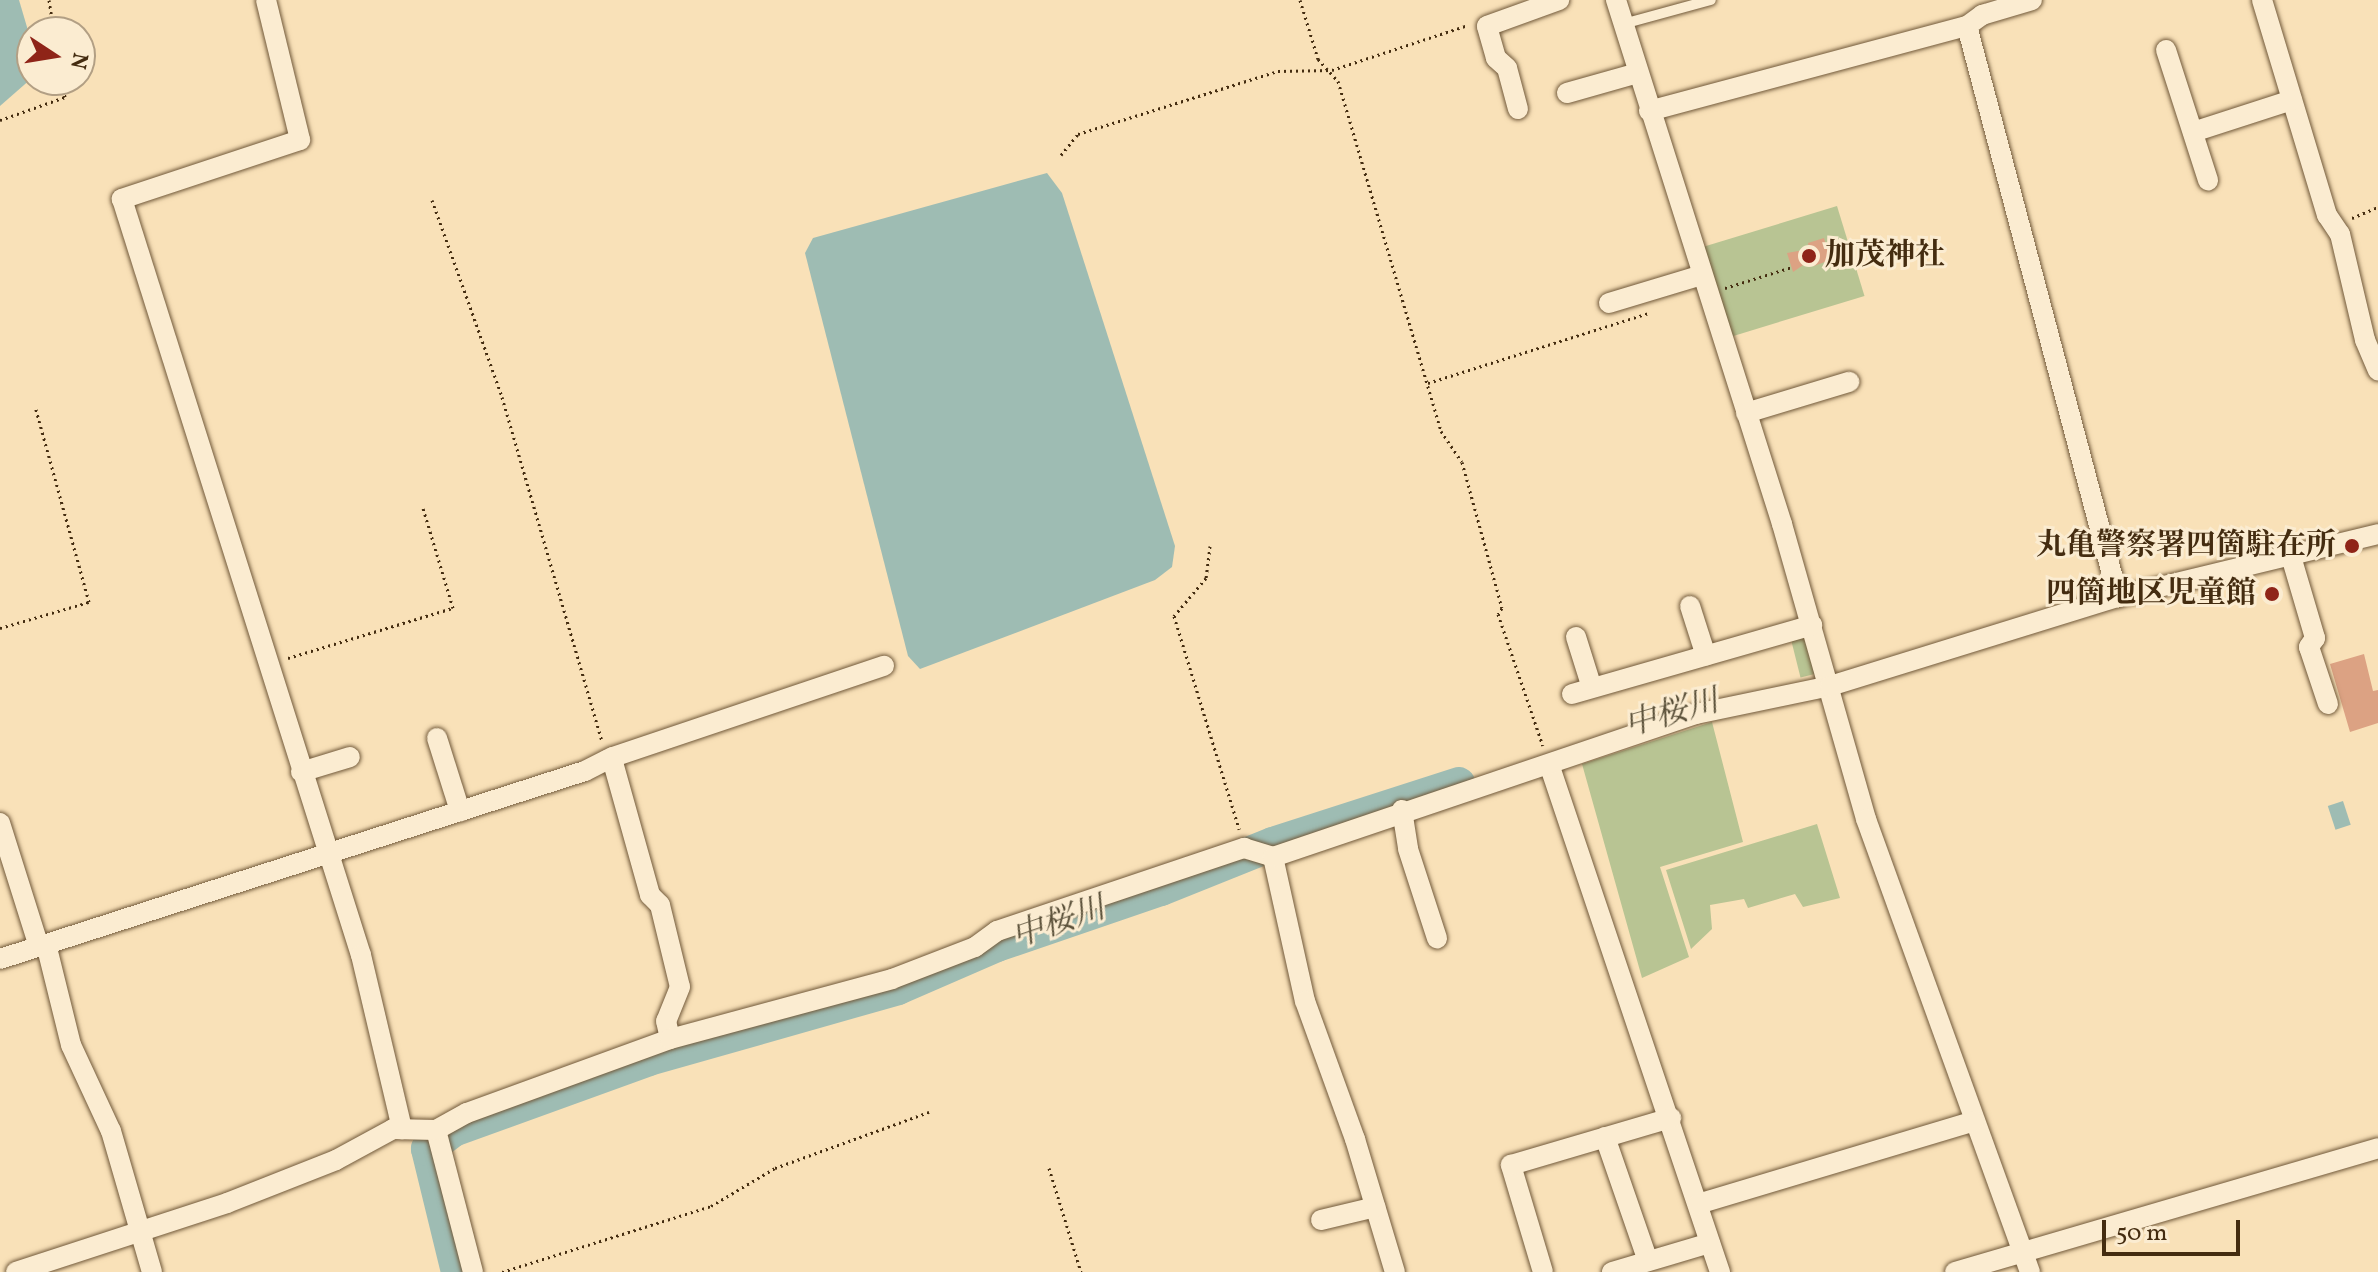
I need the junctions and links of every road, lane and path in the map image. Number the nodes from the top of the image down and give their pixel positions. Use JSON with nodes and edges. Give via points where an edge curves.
{"nodes":[{"id":1,"x":266,"y":0,"type":"edge"},
{"id":2,"x":1300,"y":0,"type":"edge"},
{"id":3,"x":1559,"y":0,"type":"edge"},
{"id":4,"x":1616,"y":0,"type":"edge"},
{"id":5,"x":1711,"y":0,"type":"edge"},
{"id":6,"x":2032,"y":0,"type":"edge"},
{"id":7,"x":2262,"y":0,"type":"edge"},
{"id":8,"x":1623,"y":24,"type":"junction"},
{"id":9,"x":1487,"y":26,"type":"junction"},
{"id":10,"x":1967,"y":26,"type":"junction"},
{"id":11,"x":2166,"y":50,"type":"dead end"},
{"id":12,"x":1332,"y":70,"type":"junction"},
{"id":13,"x":1638,"y":73,"type":"junction"},
{"id":14,"x":1567,"y":93,"type":"dead end"},
{"id":15,"x":65,"y":96,"type":"edge"},
{"id":16,"x":2292,"y":100,"type":"junction"},
{"id":17,"x":1518,"y":109,"type":"dead end"},
{"id":18,"x":1649,"y":111,"type":"junction"},
{"id":19,"x":0,"y":120,"type":"edge"},
{"id":20,"x":2193,"y":132,"type":"junction"},
{"id":21,"x":1061,"y":155,"type":"dead end"},
{"id":22,"x":2208,"y":180,"type":"dead end"},
{"id":23,"x":432,"y":200,"type":"dead end"},
{"id":24,"x":2378,"y":207,"type":"edge"},
{"id":25,"x":2334,"y":226,"type":"junction"},
{"id":26,"x":1792,"y":267,"type":"dead end"},
{"id":27,"x":1705,"y":285,"type":"junction"},
{"id":28,"x":1609,"y":303,"type":"dead end"},
{"id":29,"x":1664,"y":308,"type":"dead end"},
{"id":30,"x":2378,"y":370,"type":"edge"},
{"id":31,"x":1849,"y":382,"type":"dead end"},
{"id":32,"x":1428,"y":383,"type":"junction"},
{"id":33,"x":35,"y":406,"type":"dead end"},
{"id":34,"x":1746,"y":413,"type":"junction"},
{"id":35,"x":423,"y":508,"type":"dead end"},
{"id":36,"x":2378,"y":534,"type":"edge"},
{"id":37,"x":1210,"y":546,"type":"dead end"},
{"id":38,"x":2290,"y":553,"type":"junction"},
{"id":39,"x":2118,"y":597,"type":"junction"},
{"id":40,"x":1690,"y":606,"type":"dead end"},
{"id":41,"x":1812,"y":625,"type":"junction"},
{"id":42,"x":0,"y":628,"type":"edge"},
{"id":43,"x":1576,"y":637,"type":"dead end"},
{"id":44,"x":1706,"y":656,"type":"junction"},
{"id":45,"x":267,"y":664,"type":"junction"},
{"id":46,"x":884,"y":666,"type":"dead end"},
{"id":47,"x":1830,"y":686,"type":"junction"},
{"id":48,"x":2328,"y":704,"type":"dead end"},
{"id":49,"x":437,"y":738,"type":"dead end"},
{"id":50,"x":350,"y":757,"type":"dead end"},
{"id":51,"x":1547,"y":759,"type":"junction"},
{"id":52,"x":607,"y":760,"type":"junction"},
{"id":53,"x":301,"y":772,"type":"junction"},
{"id":54,"x":1402,"y":810,"type":"junction"},
{"id":55,"x":460,"y":811,"type":"junction"},
{"id":56,"x":0,"y":823,"type":"edge"},
{"id":57,"x":326,"y":853,"type":"junction"},
{"id":58,"x":1259,"y":853,"type":"junction"},
{"id":59,"x":1437,"y":938,"type":"dead end"},
{"id":60,"x":43,"y":946,"type":"junction"},
{"id":61,"x":0,"y":959,"type":"edge"},
{"id":62,"x":670,"y":1039,"type":"junction"},
{"id":63,"x":929,"y":1112,"type":"dead end"},
{"id":64,"x":1671,"y":1118,"type":"junction"},
{"id":65,"x":1974,"y":1121,"type":"junction"},
{"id":66,"x":402,"y":1129,"type":"junction"},
{"id":67,"x":1605,"y":1137,"type":"junction"},
{"id":68,"x":438,"y":1138,"type":"junction"},
{"id":69,"x":2378,"y":1148,"type":"edge"},
{"id":70,"x":1049,"y":1168,"type":"dead end"},
{"id":71,"x":1698,"y":1204,"type":"junction"},
{"id":72,"x":1375,"y":1207,"type":"junction"},
{"id":73,"x":1321,"y":1220,"type":"dead end"},
{"id":74,"x":138,"y":1233,"type":"junction"},
{"id":75,"x":1710,"y":1243,"type":"junction"},
{"id":76,"x":2023,"y":1251,"type":"junction"},
{"id":77,"x":1648,"y":1261,"type":"junction"},
{"id":78,"x":16,"y":1272,"type":"edge"},
{"id":79,"x":152,"y":1272,"type":"edge"},
{"id":80,"x":473,"y":1272,"type":"edge"},
{"id":81,"x":502,"y":1272,"type":"edge"},
{"id":82,"x":1081,"y":1272,"type":"edge"},
{"id":83,"x":1395,"y":1272,"type":"edge"},
{"id":84,"x":1543,"y":1272,"type":"edge"},
{"id":85,"x":1612,"y":1272,"type":"edge"},
{"id":86,"x":1720,"y":1272,"type":"edge"},
{"id":87,"x":1955,"y":1272,"type":"edge"},
{"id":88,"x":2030,"y":1272,"type":"edge"}],
"edges":[{"from":1,"to":45,"type":"street","via":[[300,140],[122,199]]},
{"from":2,"to":12,"type":"path","via":[[1318,59]]},
{"from":3,"to":9,"type":"street"},
{"from":4,"to":8,"type":"street"},
{"from":5,"to":8,"type":"lane"},
{"from":6,"to":10,"type":"street","via":[[1982,15]]},
{"from":7,"to":16,"type":"street"},
{"from":8,"to":13,"type":"street"},
{"from":9,"to":12,"type":"path","via":[[1475,22]]},
{"from":9,"to":17,"type":"street"},
{"from":10,"to":18,"type":"street"},
{"from":10,"to":39,"type":"street"},
{"from":11,"to":20,"type":"street"},
{"from":12,"to":21,"type":"path","via":[[1278,71],[1078,134]]},
{"from":12,"to":32,"type":"path"},
{"from":13,"to":14,"type":"street"},
{"from":13,"to":18,"type":"street"},
{"from":15,"to":19,"type":"path"},
{"from":16,"to":20,"type":"street"},
{"from":16,"to":25,"type":"street"},
{"from":18,"to":27,"type":"street"},
{"from":20,"to":22,"type":"street"},
{"from":23,"to":52,"type":"path","via":[[502,397]]},
{"from":24,"to":25,"type":"path"},
{"from":25,"to":30,"type":"street"},
{"from":26,"to":27,"type":"path"},
{"from":27,"to":28,"type":"street"},
{"from":27,"to":34,"type":"street"},
{"from":29,"to":32,"type":"path"},
{"from":31,"to":34,"type":"street"},
{"from":32,"to":51,"type":"path","via":[[1441,431],[1462,462],[1502,608],[1498,614]]},
{"from":33,"to":42,"type":"path","via":[[89,602]]},
{"from":34,"to":41,"type":"street"},
{"from":35,"to":45,"type":"path","via":[[453,608]]},
{"from":36,"to":38,"type":"street"},
{"from":37,"to":58,"type":"path","via":[[1206,578],[1174,616]]},
{"from":38,"to":39,"type":"street"},
{"from":38,"to":48,"type":"street","via":[[2315,638],[2309,647]]},
{"from":39,"to":47,"type":"street"},
{"from":40,"to":44,"type":"street"},
{"from":41,"to":44,"type":"street"},
{"from":41,"to":47,"type":"street"},
{"from":43,"to":44,"type":"street","via":[[1582,691]]},
{"from":45,"to":53,"type":"street"},
{"from":46,"to":52,"type":"street"},
{"from":47,"to":51,"type":"street","via":[[1696,714]]},
{"from":47,"to":65,"type":"street","via":[[1866,819],[1939,1011]]},
{"from":49,"to":55,"type":"street"},
{"from":50,"to":53,"type":"street"},
{"from":51,"to":54,"type":"street"},
{"from":51,"to":64,"type":"street","via":[[1611,960]]},
{"from":52,"to":55,"type":"street"},
{"from":52,"to":62,"type":"street","via":[[614,766],[650,895],[660,905],[680,987],[667,1014]]},
{"from":53,"to":57,"type":"street"},
{"from":54,"to":58,"type":"street"},
{"from":54,"to":59,"type":"street","via":[[1408,849]]},
{"from":55,"to":57,"type":"street"},
{"from":56,"to":60,"type":"street"},
{"from":57,"to":60,"type":"street"},
{"from":57,"to":66,"type":"street","via":[[361,955]]},
{"from":58,"to":62,"type":"street","via":[[997,931],[975,947],[892,979]]},
{"from":58,"to":72,"type":"street"},
{"from":60,"to":61,"type":"street"},
{"from":60,"to":74,"type":"street","via":[[71,1045],[111,1131]]},
{"from":62,"to":68,"type":"street","via":[[467,1113]]},
{"from":63,"to":81,"type":"path","via":[[775,1168],[711,1206]]},
{"from":64,"to":67,"type":"street"},
{"from":64,"to":71,"type":"street"},
{"from":65,"to":71,"type":"street"},
{"from":65,"to":76,"type":"street"},
{"from":66,"to":68,"type":"street"},
{"from":66,"to":74,"type":"street","via":[[227,1203]]},
{"from":67,"to":77,"type":"street"},
{"from":67,"to":84,"type":"street","via":[[1511,1165]]},
{"from":68,"to":80,"type":"street"},
{"from":69,"to":76,"type":"street"},
{"from":70,"to":82,"type":"path"},
{"from":71,"to":75,"type":"street"},
{"from":72,"to":73,"type":"street"},
{"from":72,"to":83,"type":"street"},
{"from":74,"to":78,"type":"street"},
{"from":74,"to":79,"type":"street"},
{"from":75,"to":77,"type":"street"},
{"from":75,"to":86,"type":"street"},
{"from":76,"to":87,"type":"street"},
{"from":76,"to":88,"type":"street"},
{"from":77,"to":85,"type":"street"}]}
